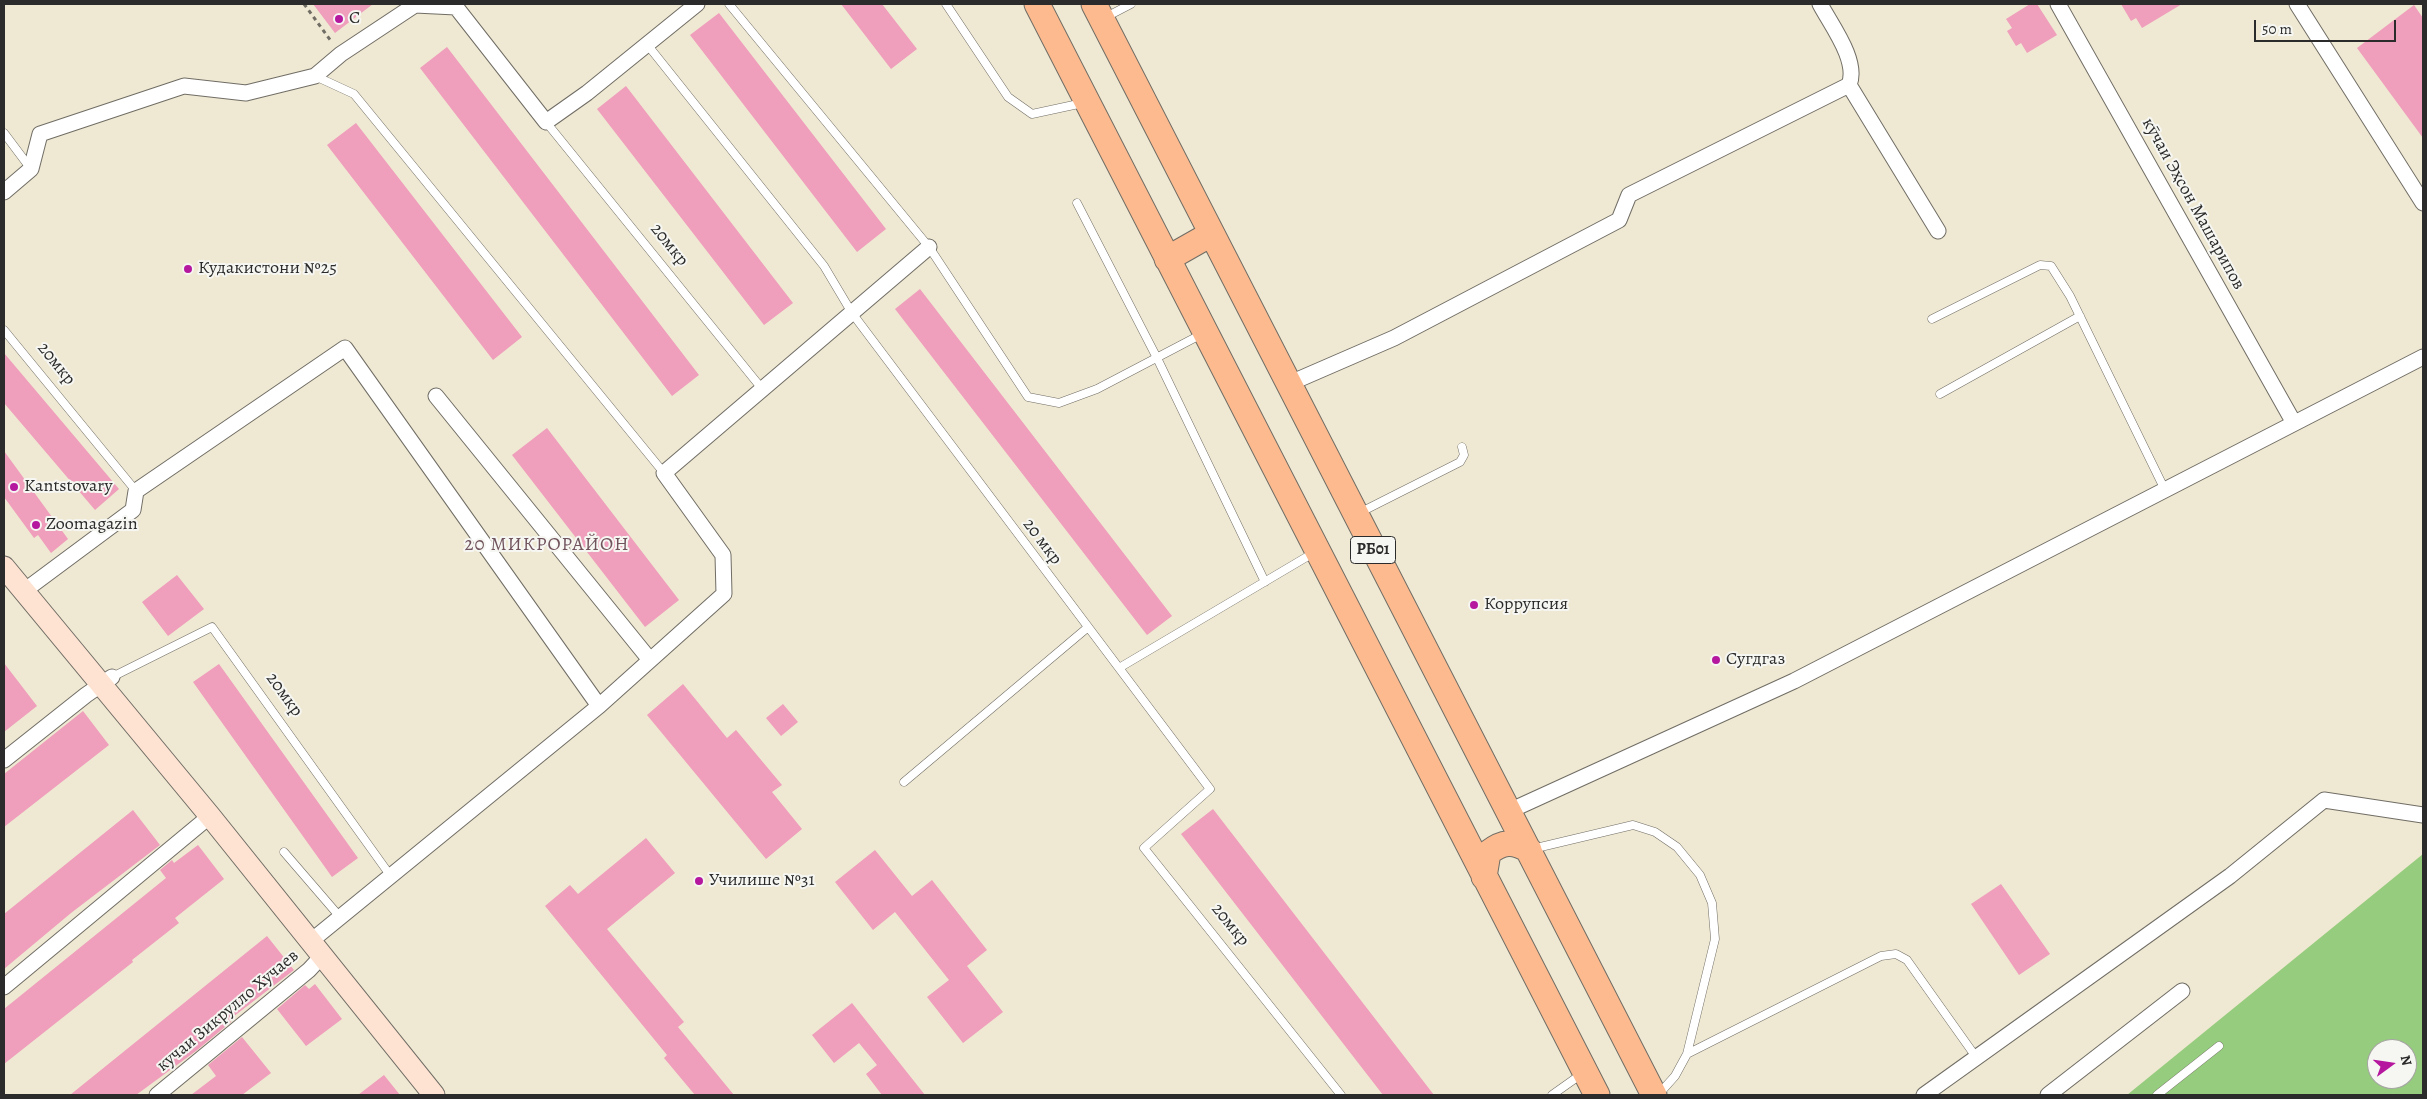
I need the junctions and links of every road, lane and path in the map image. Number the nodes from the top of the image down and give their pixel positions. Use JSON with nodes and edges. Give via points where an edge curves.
{"nodes":[{"id":1,"x":304,"y":4,"type":"edge"},
{"id":2,"x":697,"y":4,"type":"edge"},
{"id":3,"x":729,"y":4,"type":"edge"},
{"id":4,"x":946,"y":4,"type":"edge"},
{"id":5,"x":1037,"y":4,"type":"edge"},
{"id":6,"x":1129,"y":4,"type":"edge"},
{"id":7,"x":1820,"y":4,"type":"edge"},
{"id":8,"x":2058,"y":4,"type":"edge"},
{"id":9,"x":2297,"y":4,"type":"edge"},
{"id":10,"x":1098,"y":11,"type":"edge"},
{"id":11,"x":646,"y":43,"type":"junction"},
{"id":12,"x":341,"y":54,"type":"junction"},
{"id":13,"x":315,"y":76,"type":"junction"},
{"id":14,"x":1849,"y":85,"type":"junction"},
{"id":15,"x":1087,"y":102,"type":"junction"},
{"id":16,"x":546,"y":122,"type":"junction"},
{"id":17,"x":4,"y":133,"type":"edge"},
{"id":18,"x":31,"y":169,"type":"junction"},
{"id":19,"x":4,"y":192,"type":"edge"},
{"id":20,"x":2423,"y":203,"type":"edge"},
{"id":21,"x":1077,"y":204,"type":"dead end"},
{"id":22,"x":1938,"y":231,"type":"dead end"},
{"id":23,"x":1211,"y":234,"type":"junction"},
{"id":24,"x":928,"y":247,"type":"junction"},
{"id":25,"x":1167,"y":259,"type":"junction"},
{"id":26,"x":852,"y":313,"type":"junction"},
{"id":27,"x":2080,"y":316,"type":"junction"},
{"id":28,"x":1932,"y":319,"type":"dead end"},
{"id":29,"x":4,"y":330,"type":"edge"},
{"id":30,"x":1205,"y":332,"type":"junction"},
{"id":31,"x":2423,"y":357,"type":"edge"},
{"id":32,"x":1157,"y":358,"type":"junction"},
{"id":33,"x":1288,"y":384,"type":"junction"},
{"id":34,"x":763,"y":390,"type":"junction"},
{"id":35,"x":1940,"y":394,"type":"dead end"},
{"id":36,"x":436,"y":396,"type":"dead end"},
{"id":37,"x":2294,"y":423,"type":"junction"},
{"id":38,"x":1462,"y":447,"type":"dead end"},
{"id":39,"x":664,"y":473,"type":"junction"},
{"id":40,"x":2165,"y":490,"type":"junction"},
{"id":41,"x":136,"y":491,"type":"junction"},
{"id":42,"x":1355,"y":515,"type":"junction"},
{"id":43,"x":1317,"y":551,"type":"junction"},
{"id":44,"x":4,"y":567,"type":"edge"},
{"id":45,"x":1265,"y":582,"type":"junction"},
{"id":46,"x":24,"y":591,"type":"junction"},
{"id":47,"x":1088,"y":628,"type":"junction"},
{"id":48,"x":650,"y":660,"type":"junction"},
{"id":49,"x":1119,"y":668,"type":"junction"},
{"id":50,"x":107,"y":680,"type":"junction"},
{"id":51,"x":599,"y":706,"type":"junction"},
{"id":52,"x":4,"y":760,"type":"edge"},
{"id":53,"x":904,"y":782,"type":"dead end"},
{"id":54,"x":1210,"y":789,"type":"joint"},
{"id":55,"x":1507,"y":812,"type":"junction"},
{"id":56,"x":2423,"y":815,"type":"edge"},
{"id":57,"x":210,"y":816,"type":"junction"},
{"id":58,"x":1461,"y":833,"type":"junction"},
{"id":59,"x":1529,"y":850,"type":"junction"},
{"id":60,"x":284,"y":852,"type":"dead end"},
{"id":61,"x":390,"y":875,"type":"junction"},
{"id":62,"x":1484,"y":877,"type":"junction"},
{"id":63,"x":340,"y":917,"type":"junction"},
{"id":64,"x":317,"y":948,"type":"junction"},
{"id":65,"x":4,"y":987,"type":"edge"},
{"id":66,"x":2182,"y":992,"type":"dead end"},
{"id":67,"x":2219,"y":1046,"type":"dead end"},
{"id":68,"x":1687,"y":1054,"type":"junction"},
{"id":69,"x":1976,"y":1057,"type":"junction"},
{"id":70,"x":1585,"y":1072,"type":"junction"},
{"id":71,"x":157,"y":1095,"type":"edge"},
{"id":72,"x":434,"y":1095,"type":"edge"},
{"id":73,"x":1341,"y":1095,"type":"edge"},
{"id":74,"x":1552,"y":1095,"type":"edge"},
{"id":75,"x":1597,"y":1095,"type":"edge"},
{"id":76,"x":1656,"y":1095,"type":"edge"},
{"id":77,"x":1924,"y":1095,"type":"edge"},
{"id":78,"x":2048,"y":1095,"type":"edge"},
{"id":79,"x":2157,"y":1095,"type":"edge"}],
"edges":[{"from":1,"to":12,"type":"path"},
{"from":2,"to":11,"type":"street"},
{"from":3,"to":24,"type":"lane"},
{"from":4,"to":15,"type":"lane","via":[[1008,97],[1032,114]]},
{"from":5,"to":15,"type":"highway","number":"РБ01"},
{"from":6,"to":10,"type":"lane"},
{"from":7,"to":14,"type":"street","via":[[1851,62],[1853,76]]},
{"from":8,"to":37,"type":"street","name":"кӯчаи Эҳсон Машарипов"},
{"from":9,"to":20,"type":"street"},
{"from":10,"to":23,"type":"highway","number":"РБ01"},
{"from":11,"to":16,"type":"street","via":[[587,93]]},
{"from":11,"to":26,"type":"lane","via":[[824,266]]},
{"from":12,"to":13,"type":"street","name":"20мкр"},
{"from":12,"to":16,"type":"street","name":"20мкр","via":[[415,5],[456,7]]},
{"from":13,"to":18,"type":"street","via":[[246,94],[184,86],[138,101],[40,134]]},
{"from":13,"to":39,"type":"lane","via":[[354,94]]},
{"from":14,"to":22,"type":"street"},
{"from":14,"to":33,"type":"street","via":[[1629,195],[1619,220],[1394,338]]},
{"from":15,"to":25,"type":"highway","number":"РБ01"},
{"from":16,"to":34,"type":"lane","name":"20мкр"},
{"from":17,"to":18,"type":"lane"},
{"from":18,"to":19,"type":"street"},
{"from":21,"to":32,"type":"lane"},
{"from":23,"to":25,"type":"highway"},
{"from":23,"to":33,"type":"highway","number":"РБ01"},
{"from":24,"to":26,"type":"street"},
{"from":24,"to":32,"type":"lane","via":[[1028,397],[1059,403],[1097,389]]},
{"from":25,"to":30,"type":"highway","number":"РБ01"},
{"from":26,"to":34,"type":"street"},
{"from":26,"to":47,"type":"lane","name":"20 мкр"},
{"from":27,"to":28,"type":"lane","via":[[2051,266],[2046,264]]},
{"from":27,"to":35,"type":"lane"},
{"from":27,"to":40,"type":"lane"},
{"from":29,"to":41,"type":"lane","name":"20мкр"},
{"from":30,"to":32,"type":"lane"},
{"from":30,"to":43,"type":"highway","number":"РБ01"},
{"from":31,"to":37,"type":"street"},
{"from":32,"to":45,"type":"lane"},
{"from":33,"to":42,"type":"highway","number":"РБ01"},
{"from":34,"to":39,"type":"street"},
{"from":36,"to":48,"type":"street"},
{"from":37,"to":40,"type":"street"},
{"from":38,"to":42,"type":"lane","via":[[1464,455],[1460,462]]},
{"from":39,"to":48,"type":"street","name":"кучаи Зикрулло Хучаев","via":[[722,555],[724,594]]},
{"from":40,"to":55,"type":"street","via":[[1794,681]]},
{"from":41,"to":46,"type":"street","via":[[133,510]]},
{"from":41,"to":51,"type":"street","via":[[345,348]]},
{"from":42,"to":55,"type":"highway","number":"РБ01"},
{"from":43,"to":45,"type":"lane"},
{"from":43,"to":58,"type":"highway","number":"РБ01"},
{"from":44,"to":46,"type":"main road"},
{"from":45,"to":49,"type":"lane"},
{"from":46,"to":50,"type":"main road"},
{"from":47,"to":49,"type":"lane","name":"20 мкр"},
{"from":47,"to":53,"type":"lane"},
{"from":48,"to":51,"type":"street","name":"кучаи Зикрулло Хучаев"},
{"from":49,"to":54,"type":"lane","name":"20 мкр"},
{"from":50,"to":52,"type":"street"},
{"from":50,"to":57,"type":"main road"},
{"from":50,"to":61,"type":"lane","name":"20мкр","via":[[212,627]]},
{"from":51,"to":61,"type":"street","name":"кучаи Зикрулло Хучаев"},
{"from":54,"to":73,"type":"lane","name":"20мкр","via":[[1144,848]]},
{"from":55,"to":58,"type":"highway","via":[[1497,835],[1475,840]]},
{"from":55,"to":59,"type":"highway","number":"РБ01"},
{"from":56,"to":69,"type":"street","via":[[2324,800],[2230,876]]},
{"from":57,"to":64,"type":"main road"},
{"from":57,"to":65,"type":"street"},
{"from":58,"to":62,"type":"highway","number":"РБ01"},
{"from":59,"to":62,"type":"highway","via":[[1510,842],[1497,846],[1488,853]]},
{"from":59,"to":68,"type":"lane","via":[[1634,825],[1655,832],[1677,847],[1700,875],[1712,903],[1715,939]]},
{"from":59,"to":76,"type":"highway","number":"РБ01"},
{"from":60,"to":63,"type":"lane"},
{"from":61,"to":63,"type":"street","name":"кучаи Зикрулло Хучаев"},
{"from":62,"to":70,"type":"highway","number":"РБ01"},
{"from":63,"to":64,"type":"street","name":"кучаи Зикрулло Хучаев"},
{"from":64,"to":71,"type":"street","name":"кучаи Зикрулло Хучаев","via":[[309,970]]},
{"from":64,"to":72,"type":"main road"},
{"from":66,"to":78,"type":"street"},
{"from":67,"to":79,"type":"lane"},
{"from":68,"to":69,"type":"lane","via":[[1881,956],[1896,954],[1907,960]]},
{"from":68,"to":76,"type":"lane","via":[[1675,1076]]},
{"from":69,"to":77,"type":"street"},
{"from":70,"to":74,"type":"lane"},
{"from":70,"to":75,"type":"highway","number":"РБ01"}]}
